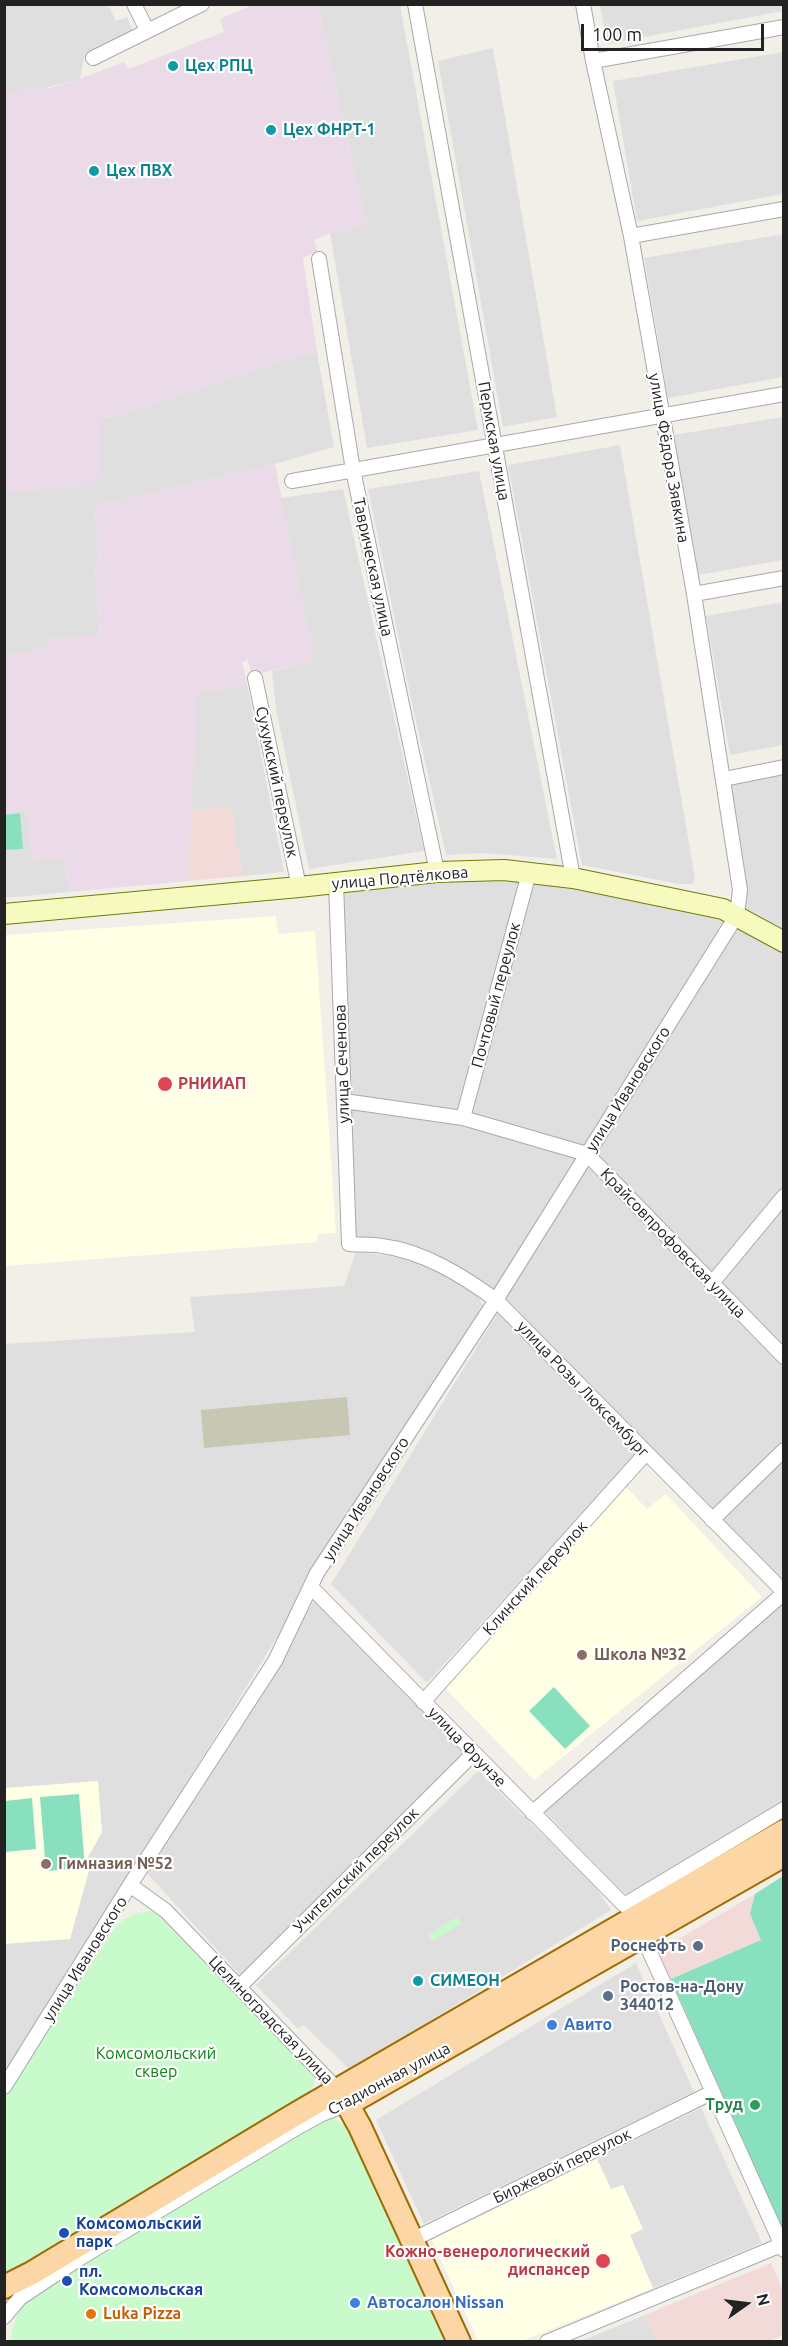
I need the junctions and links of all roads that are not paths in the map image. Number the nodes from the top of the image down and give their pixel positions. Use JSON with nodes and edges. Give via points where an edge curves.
{"nodes":[{"id":1,"x":134,"y":4,"type":"edge"},
{"id":2,"x":202,"y":4,"type":"edge"},
{"id":3,"x":415,"y":4,"type":"edge"},
{"id":4,"x":583,"y":4,"type":"edge"},
{"id":5,"x":783,"y":27,"type":"edge"},
{"id":6,"x":147,"y":30,"type":"junction"},
{"id":7,"x":93,"y":58,"type":"dead end"},
{"id":8,"x":593,"y":61,"type":"junction"},
{"id":9,"x":783,"y":209,"type":"edge"},
{"id":10,"x":631,"y":236,"type":"junction"},
{"id":11,"x":319,"y":259,"type":"dead end"},
{"id":12,"x":783,"y":394,"type":"edge"},
{"id":13,"x":662,"y":415,"type":"junction"},
{"id":14,"x":494,"y":444,"type":"junction"},
{"id":15,"x":353,"y":470,"type":"junction"},
{"id":16,"x":292,"y":481,"type":"dead end"},
{"id":17,"x":783,"y":578,"type":"edge"},
{"id":18,"x":694,"y":594,"type":"junction"},
{"id":19,"x":255,"y":678,"type":"dead end"},
{"id":20,"x":783,"y":767,"type":"edge"},
{"id":21,"x":724,"y":779,"type":"junction"},
{"id":22,"x":437,"y":872,"type":"junction"},
{"id":23,"x":529,"y":873,"type":"junction"},
{"id":24,"x":573,"y":878,"type":"junction"},
{"id":25,"x":336,"y":883,"type":"junction"},
{"id":26,"x":299,"y":887,"type":"junction"},
{"id":27,"x":4,"y":914,"type":"edge"},
{"id":28,"x":737,"y":915,"type":"junction"},
{"id":29,"x":783,"y":942,"type":"edge"},
{"id":30,"x":344,"y":1101,"type":"junction"},
{"id":31,"x":463,"y":1118,"type":"junction"},
{"id":32,"x":587,"y":1154,"type":"junction"},
{"id":33,"x":783,"y":1196,"type":"edge"},
{"id":34,"x":349,"y":1244,"type":"joint"},
{"id":35,"x":712,"y":1283,"type":"junction"},
{"id":36,"x":496,"y":1300,"type":"junction"},
{"id":37,"x":783,"y":1357,"type":"edge"},
{"id":38,"x":783,"y":1450,"type":"edge"},
{"id":39,"x":646,"y":1453,"type":"junction"},
{"id":40,"x":712,"y":1520,"type":"junction"},
{"id":41,"x":312,"y":1588,"type":"junction"},
{"id":42,"x":783,"y":1593,"type":"edge"},
{"id":43,"x":423,"y":1702,"type":"junction"},
{"id":44,"x":473,"y":1754,"type":"junction"},
{"id":45,"x":783,"y":1809,"type":"edge"},
{"id":46,"x":532,"y":1814,"type":"junction"},
{"id":47,"x":783,"y":1831,"type":"edge"},
{"id":48,"x":783,"y":1855,"type":"edge"},
{"id":49,"x":130,"y":1885,"type":"junction"},
{"id":50,"x":643,"y":1937,"type":"junction"},
{"id":51,"x":239,"y":1987,"type":"junction"},
{"id":52,"x":4,"y":2087,"type":"edge"},
{"id":53,"x":713,"y":2092,"type":"junction"},
{"id":54,"x":343,"y":2097,"type":"junction"},
{"id":55,"x":412,"y":2240,"type":"junction"},
{"id":56,"x":782,"y":2247,"type":"edge"},
{"id":57,"x":4,"y":2287,"type":"edge"},
{"id":58,"x":4,"y":2317,"type":"edge"},
{"id":59,"x":459,"y":2342,"type":"edge"},
{"id":60,"x":547,"y":2342,"type":"edge"}],
"edges":[{"from":1,"to":6,"type":"street"},
{"from":2,"to":6,"type":"street"},
{"from":3,"to":14,"type":"street","name":"Пермская улица"},
{"from":4,"to":8,"type":"street","name":"улица Фёдора Зявкина"},
{"from":5,"to":8,"type":"street"},
{"from":6,"to":7,"type":"street"},
{"from":8,"to":10,"type":"street","name":"улица Фёдора Зявкина"},
{"from":9,"to":10,"type":"street"},
{"from":10,"to":13,"type":"street","name":"улица Фёдора Зявкина"},
{"from":11,"to":15,"type":"street","name":"Таврическая улица"},
{"from":12,"to":13,"type":"street"},
{"from":13,"to":14,"type":"street"},
{"from":13,"to":18,"type":"street","name":"улица Фёдора Зявкина"},
{"from":14,"to":15,"type":"street"},
{"from":14,"to":24,"type":"street","name":"Пермская улица"},
{"from":15,"to":16,"type":"street"},
{"from":15,"to":22,"type":"street","name":"Таврическая улица"},
{"from":17,"to":18,"type":"street"},
{"from":18,"to":21,"type":"street","name":"улица Фёдора Зявкина"},
{"from":19,"to":26,"type":"street","name":"Сухумский переулок"},
{"from":20,"to":21,"type":"street"},
{"from":21,"to":28,"type":"street","name":"улица Фёдора Зявкина","via":[[740,890]]},
{"from":22,"to":23,"type":"street","name":"улица Подтёлкова"},
{"from":22,"to":25,"type":"street","name":"улица Подтёлкова"},
{"from":23,"to":24,"type":"street","name":"улица Подтёлкова"},
{"from":23,"to":31,"type":"street","name":"Почтовый переулок"},
{"from":24,"to":28,"type":"street","name":"улица Подтёлкова"},
{"from":25,"to":26,"type":"street","name":"улица Подтёлкова"},
{"from":25,"to":30,"type":"street","name":"улица Сеченова"},
{"from":26,"to":27,"type":"street","name":"улица Подтёлкова"},
{"from":28,"to":29,"type":"street","name":"улица Подтёлкова"},
{"from":28,"to":32,"type":"street","name":"улица Ивановского"},
{"from":30,"to":31,"type":"street","name":"Крайсовпрофовская улица"},
{"from":30,"to":34,"type":"street","name":"улица Сеченова"},
{"from":31,"to":32,"type":"street","name":"Крайсовпрофовская улица"},
{"from":32,"to":35,"type":"street","name":"Крайсовпрофовская улица"},
{"from":32,"to":36,"type":"street","name":"улица Ивановского"},
{"from":33,"to":35,"type":"street"},
{"from":34,"to":36,"type":"street","name":"улица Розы Люксембург","via":[[383,1246],[422,1257]]},
{"from":35,"to":37,"type":"street","name":"Крайсовпрофовская улица"},
{"from":36,"to":39,"type":"street","name":"улица Розы Люксембург"},
{"from":36,"to":41,"type":"street","name":"улица Ивановского","via":[[317,1573]]},
{"from":38,"to":40,"type":"street"},
{"from":39,"to":40,"type":"street","name":"улица Розы Люксембург"},
{"from":39,"to":43,"type":"street","name":"Клинский переулок"},
{"from":40,"to":42,"type":"street","name":"улица Розы Люксембург"},
{"from":41,"to":43,"type":"street","name":"улица Фрунзе"},
{"from":41,"to":49,"type":"street","name":"улица Ивановского","via":[[275,1661]]},
{"from":42,"to":46,"type":"street"},
{"from":43,"to":44,"type":"street","name":"улица Фрунзе"},
{"from":44,"to":46,"type":"street","name":"улица Фрунзе"},
{"from":44,"to":51,"type":"street","name":"Учительский переулок"},
{"from":45,"to":46,"type":"street","name":"улица Фрунзе","via":[[624,1905]]},
{"from":47,"to":54,"type":"main road","name":"Стадионная улица"},
{"from":48,"to":50,"type":"main road","name":"Стадионная улица"},
{"from":49,"to":51,"type":"street","name":"Целиноградская улица","via":[[166,1911]]},
{"from":49,"to":52,"type":"street","name":"улица Ивановского"},
{"from":50,"to":53,"type":"street"},
{"from":50,"to":54,"type":"main road","name":"Стадионная улица"},
{"from":51,"to":54,"type":"street","name":"Целиноградская улица"},
{"from":53,"to":55,"type":"street","name":"Биржевой переулок"},
{"from":53,"to":56,"type":"street"},
{"from":54,"to":55,"type":"main road","name":"Целиноградская улица"},
{"from":54,"to":57,"type":"main road","name":"Стадионная улица"},
{"from":54,"to":58,"type":"street","name":"Стадионная улица","via":[[322,2114],[78,2260],[20,2298]]},
{"from":55,"to":59,"type":"main road","name":"Целиноградская улица"},
{"from":56,"to":60,"type":"street"}]}
